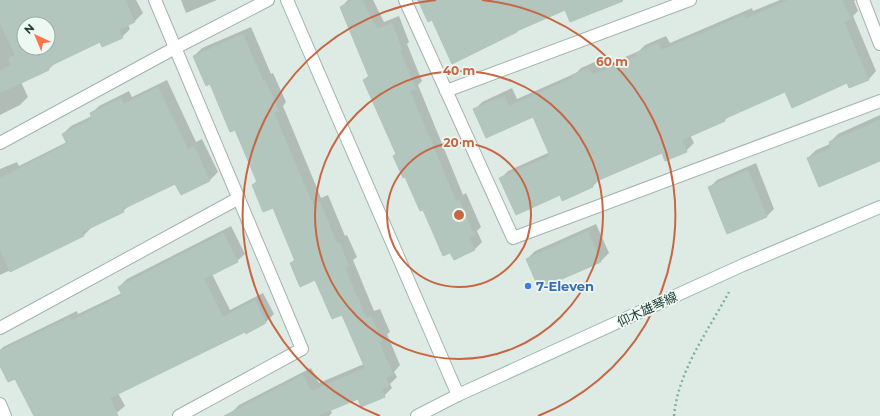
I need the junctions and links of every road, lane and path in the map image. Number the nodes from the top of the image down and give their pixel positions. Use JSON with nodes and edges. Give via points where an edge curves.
{"nodes":[{"id":1,"x":155,"y":0,"type":"edge"},
{"id":2,"x":268,"y":0,"type":"edge"},
{"id":3,"x":287,"y":0,"type":"edge"},
{"id":4,"x":405,"y":0,"type":"edge"},
{"id":5,"x":690,"y":0,"type":"edge"},
{"id":6,"x":864,"y":0,"type":"edge"},
{"id":7,"x":880,"y":44,"type":"edge"},
{"id":8,"x":175,"y":48,"type":"junction"},
{"id":9,"x":446,"y":91,"type":"junction"},
{"id":10,"x":880,"y":101,"type":"edge"},
{"id":11,"x":0,"y":143,"type":"edge"},
{"id":12,"x":239,"y":198,"type":"junction"},
{"id":13,"x":880,"y":207,"type":"edge"},
{"id":14,"x":743,"y":265,"type":"junction"},
{"id":15,"x":0,"y":328,"type":"edge"},
{"id":16,"x":458,"y":395,"type":"junction"},
{"id":17,"x":0,"y":404,"type":"edge"},
{"id":18,"x":5,"y":416,"type":"edge"},
{"id":19,"x":178,"y":416,"type":"edge"},
{"id":20,"x":417,"y":416,"type":"edge"},
{"id":21,"x":674,"y":416,"type":"edge"}],
"edges":[{"from":1,"to":8,"type":"street"},
{"from":2,"to":8,"type":"street"},
{"from":3,"to":16,"type":"street"},
{"from":4,"to":9,"type":"street"},
{"from":5,"to":9,"type":"street"},
{"from":6,"to":7,"type":"street"},
{"from":8,"to":11,"type":"street"},
{"from":8,"to":12,"type":"street"},
{"from":9,"to":10,"type":"street","via":[[513,238]]},
{"from":12,"to":15,"type":"street"},
{"from":12,"to":19,"type":"street","via":[[302,349]]},
{"from":13,"to":14,"type":"street","name":"仰木雄琴線"},
{"from":14,"to":16,"type":"street","name":"仰木雄琴線"},
{"from":14,"to":21,"type":"path","via":[[684,373]]},
{"from":16,"to":20,"type":"street","name":"仰木雄琴線"},
{"from":17,"to":18,"type":"street"}]}
